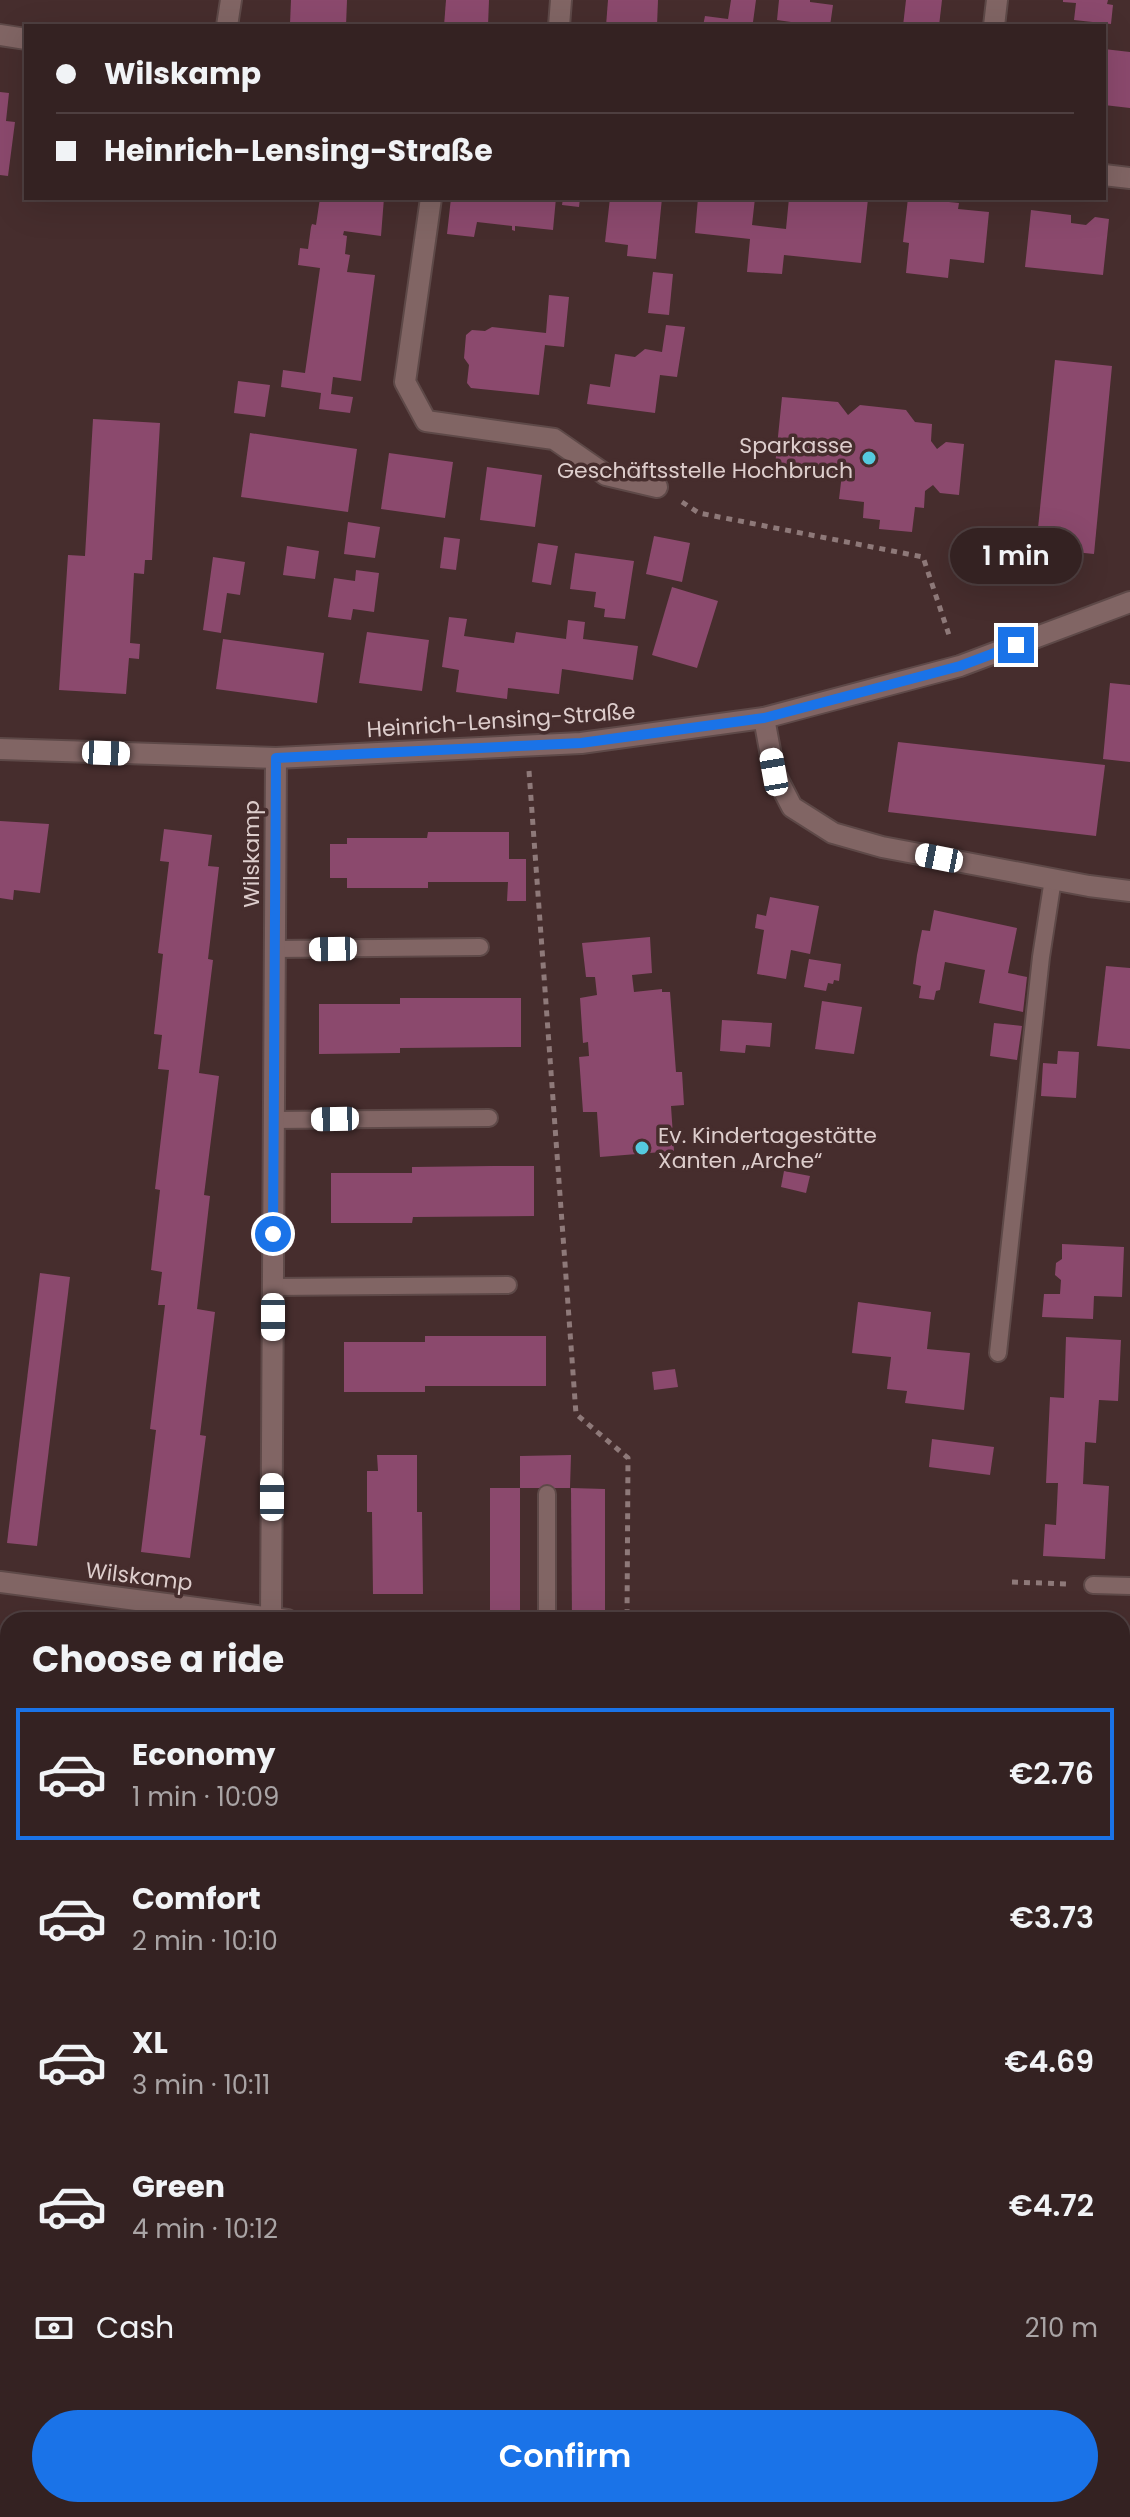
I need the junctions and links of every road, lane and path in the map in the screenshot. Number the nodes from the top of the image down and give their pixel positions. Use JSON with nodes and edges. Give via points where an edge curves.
{"nodes":[{"id":1,"x":231,"y":0,"type":"edge"},
{"id":2,"x":561,"y":0,"type":"edge"},
{"id":3,"x":997,"y":0,"type":"edge"},
{"id":4,"x":227,"y":24,"type":"edge"},
{"id":5,"x":559,"y":24,"type":"edge"},
{"id":6,"x":994,"y":24,"type":"edge"},
{"id":7,"x":0,"y":35,"type":"edge"},
{"id":8,"x":24,"y":39,"type":"edge"},
{"id":9,"x":1106,"y":175,"type":"edge"},
{"id":10,"x":1130,"y":178,"type":"edge"},
{"id":11,"x":431,"y":200,"type":"edge"},
{"id":12,"x":657,"y":487,"type":"joint"},
{"id":13,"x":1130,"y":602,"type":"edge"},
{"id":14,"x":960,"y":666,"type":"junction"},
{"id":15,"x":764,"y":718,"type":"junction"},
{"id":16,"x":527,"y":746,"type":"junction"},
{"id":17,"x":0,"y":749,"type":"edge"},
{"id":18,"x":276,"y":758,"type":"junction"},
{"id":19,"x":1053,"y":879,"type":"junction"},
{"id":20,"x":1130,"y":891,"type":"edge"},
{"id":21,"x":480,"y":947,"type":"dead end"},
{"id":22,"x":275,"y":949,"type":"junction"},
{"id":23,"x":489,"y":1118,"type":"dead end"},
{"id":24,"x":274,"y":1120,"type":"junction"},
{"id":25,"x":508,"y":1285,"type":"dead end"},
{"id":26,"x":273,"y":1287,"type":"junction"},
{"id":27,"x":998,"y":1353,"type":"dead end"},
{"id":28,"x":547,"y":1494,"type":"dead end"},
{"id":29,"x":0,"y":1582,"type":"edge"},
{"id":30,"x":1012,"y":1582,"type":"dead end"},
{"id":31,"x":1093,"y":1585,"type":"joint"},
{"id":32,"x":1130,"y":1586,"type":"edge"},
{"id":33,"x":232,"y":1612,"type":"edge"},
{"id":34,"x":279,"y":1612,"type":"edge"},
{"id":35,"x":547,"y":1612,"type":"edge"},
{"id":36,"x":627,"y":1612,"type":"edge"}],
"edges":[{"from":1,"to":4,"type":"street"},
{"from":2,"to":5,"type":"street"},
{"from":3,"to":6,"type":"street"},
{"from":7,"to":8,"type":"street"},
{"from":9,"to":10,"type":"street"},
{"from":11,"to":12,"type":"street","via":[[405,382],[426,421],[554,439],[606,475]]},
{"from":12,"to":14,"type":"path","via":[[699,513],[923,557]]},
{"from":13,"to":14,"type":"street","name":"Heinrich-Lensing-Straße"},
{"from":14,"to":15,"type":"street","name":"Heinrich-Lensing-Straße"},
{"from":15,"to":16,"type":"street","name":"Heinrich-Lensing-Straße"},
{"from":15,"to":19,"type":"street","via":[[774,772],[792,807],[833,833]]},
{"from":16,"to":18,"type":"street","name":"Heinrich-Lensing-Straße"},
{"from":16,"to":36,"type":"path","via":[[576,1414],[628,1458]]},
{"from":17,"to":18,"type":"street","name":"Heinrich-Lensing-Straße"},
{"from":18,"to":22,"type":"street","name":"Wilskamp"},
{"from":19,"to":20,"type":"street"},
{"from":19,"to":27,"type":"lane"},
{"from":21,"to":22,"type":"lane"},
{"from":22,"to":24,"type":"street","name":"Wilskamp"},
{"from":23,"to":24,"type":"lane"},
{"from":24,"to":26,"type":"street","name":"Wilskamp"},
{"from":25,"to":26,"type":"lane"},
{"from":26,"to":34,"type":"street","name":"Wilskamp"},
{"from":28,"to":35,"type":"lane"},
{"from":29,"to":33,"type":"street","name":"Wilskamp"},
{"from":30,"to":31,"type":"path"},
{"from":31,"to":32,"type":"lane"}]}
